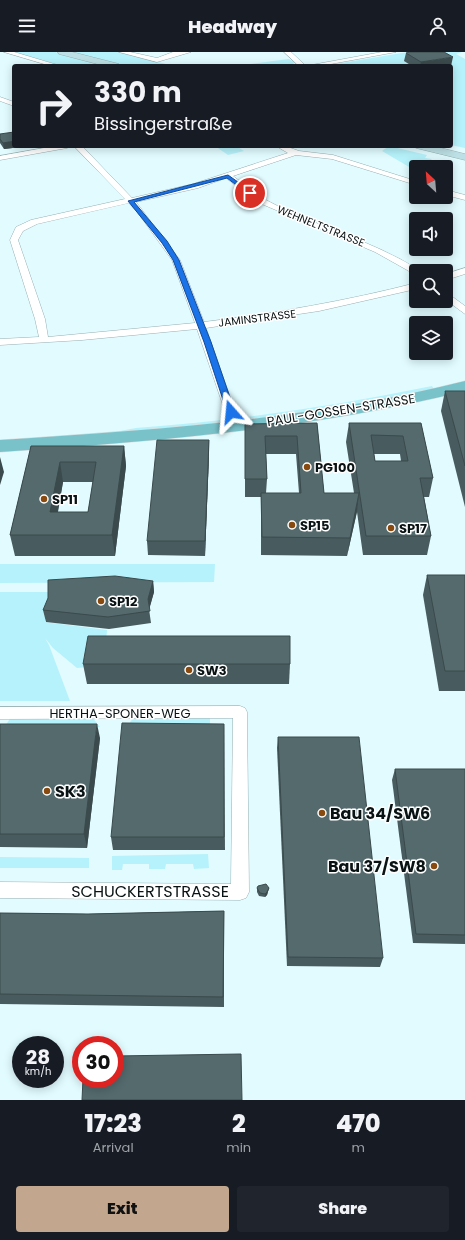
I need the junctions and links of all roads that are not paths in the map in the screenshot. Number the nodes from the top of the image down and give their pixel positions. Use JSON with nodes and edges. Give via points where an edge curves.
{"nodes":[{"id":1,"x":7,"y":52,"type":"edge"},
{"id":2,"x":62,"y":52,"type":"edge"},
{"id":3,"x":122,"y":52,"type":"edge"},
{"id":4,"x":188,"y":52,"type":"edge"},
{"id":5,"x":288,"y":52,"type":"edge"},
{"id":6,"x":386,"y":52,"type":"edge"},
{"id":7,"x":394,"y":52,"type":"edge"},
{"id":8,"x":172,"y":53,"type":"edge"},
{"id":9,"x":51,"y":64,"type":"edge"},
{"id":10,"x":108,"y":64,"type":"edge"},
{"id":11,"x":301,"y":64,"type":"edge"},
{"id":12,"x":320,"y":64,"type":"edge"},
{"id":13,"x":56,"y":148,"type":"edge"},
{"id":14,"x":80,"y":148,"type":"edge"},
{"id":15,"x":284,"y":148,"type":"edge"},
{"id":16,"x":428,"y":148,"type":"edge"},
{"id":17,"x":294,"y":153,"type":"junction"},
{"id":18,"x":465,"y":157,"type":"edge"},
{"id":19,"x":0,"y":158,"type":"edge"},
{"id":20,"x":228,"y":176,"type":"junction"},
{"id":21,"x":409,"y":181,"type":"edge"},
{"id":22,"x":453,"y":194,"type":"edge"},
{"id":23,"x":465,"y":198,"type":"edge"},
{"id":24,"x":131,"y":201,"type":"junction"},
{"id":25,"x":409,"y":268,"type":"edge"},
{"id":26,"x":465,"y":271,"type":"edge"},
{"id":27,"x":453,"y":275,"type":"edge"},
{"id":28,"x":409,"y":288,"type":"edge"},
{"id":29,"x":453,"y":301,"type":"edge"},
{"id":30,"x":465,"y":311,"type":"edge"},
{"id":31,"x":201,"y":325,"type":"junction"},
{"id":32,"x":44,"y":340,"type":"junction"},
{"id":33,"x":0,"y":342,"type":"edge"},
{"id":34,"x":465,"y":376,"type":"edge"},
{"id":35,"x":465,"y":386,"type":"edge"},
{"id":36,"x":418,"y":392,"type":"junction"},
{"id":37,"x":232,"y":416,"type":"junction"},
{"id":38,"x":0,"y":432,"type":"edge"},
{"id":39,"x":35,"y":437,"type":"junction"},
{"id":40,"x":0,"y":446,"type":"edge"},
{"id":41,"x":240,"y":712,"type":"joint"},
{"id":42,"x":0,"y":713,"type":"edge"},
{"id":43,"x":0,"y":890,"type":"edge"}],
"edges":[{"from":1,"to":9,"type":"street"},
{"from":2,"to":10,"type":"street"},
{"from":3,"to":8,"type":"street","via":[[154,60],[162,60]]},
{"from":4,"to":8,"type":"street"},
{"from":5,"to":11,"type":"street"},
{"from":6,"to":7,"type":"street"},
{"from":6,"to":12,"type":"street"},
{"from":13,"to":19,"type":"street"},
{"from":14,"to":24,"type":"street"},
{"from":15,"to":17,"type":"street"},
{"from":16,"to":18,"type":"street"},
{"from":17,"to":20,"type":"street"},
{"from":17,"to":21,"type":"street","via":[[332,157]]},
{"from":20,"to":24,"type":"street"},
{"from":20,"to":25,"type":"street","name":"WEHNELTSTRASSE","via":[[258,199],[369,245]]},
{"from":22,"to":23,"type":"street"},
{"from":24,"to":31,"type":"street","via":[[165,242],[176,260]]},
{"from":24,"to":32,"type":"street","via":[[34,222],[22,227],[15,234],[17,251],[40,319]]},
{"from":26,"to":27,"type":"street"},
{"from":28,"to":31,"type":"street","name":"JAMINSTRASSE","via":[[306,311]]},
{"from":29,"to":30,"type":"street"},
{"from":31,"to":32,"type":"street","name":"JAMINSTRASSE"},
{"from":31,"to":37,"type":"street"},
{"from":32,"to":33,"type":"street","name":"JAMINSTRASSE"},
{"from":34,"to":36,"type":"main road","name":"PAUL-GOSSEN-STRASSE"},
{"from":35,"to":36,"type":"main road","name":"PAUL-GOSSEN-STRASSE"},
{"from":36,"to":37,"type":"main road","name":"PAUL-GOSSEN-STRASSE"},
{"from":36,"to":39,"type":"main road","name":"PAUL-GOSSEN-STRASSE","via":[[359,409],[235,426]]},
{"from":37,"to":39,"type":"main road","name":"PAUL-GOSSEN-STRASSE"},
{"from":38,"to":39,"type":"main road","name":"PAUL-GOSSEN-STRASSE"},
{"from":39,"to":40,"type":"main road","name":"PAUL-GOSSEN-STRASSE"},
{"from":41,"to":42,"type":"street","name":"HERTHA-SPONER-WEG"},
{"from":41,"to":43,"type":"street","name":"SCHUCKERTSTRASSE","via":[[240,892]]}]}
